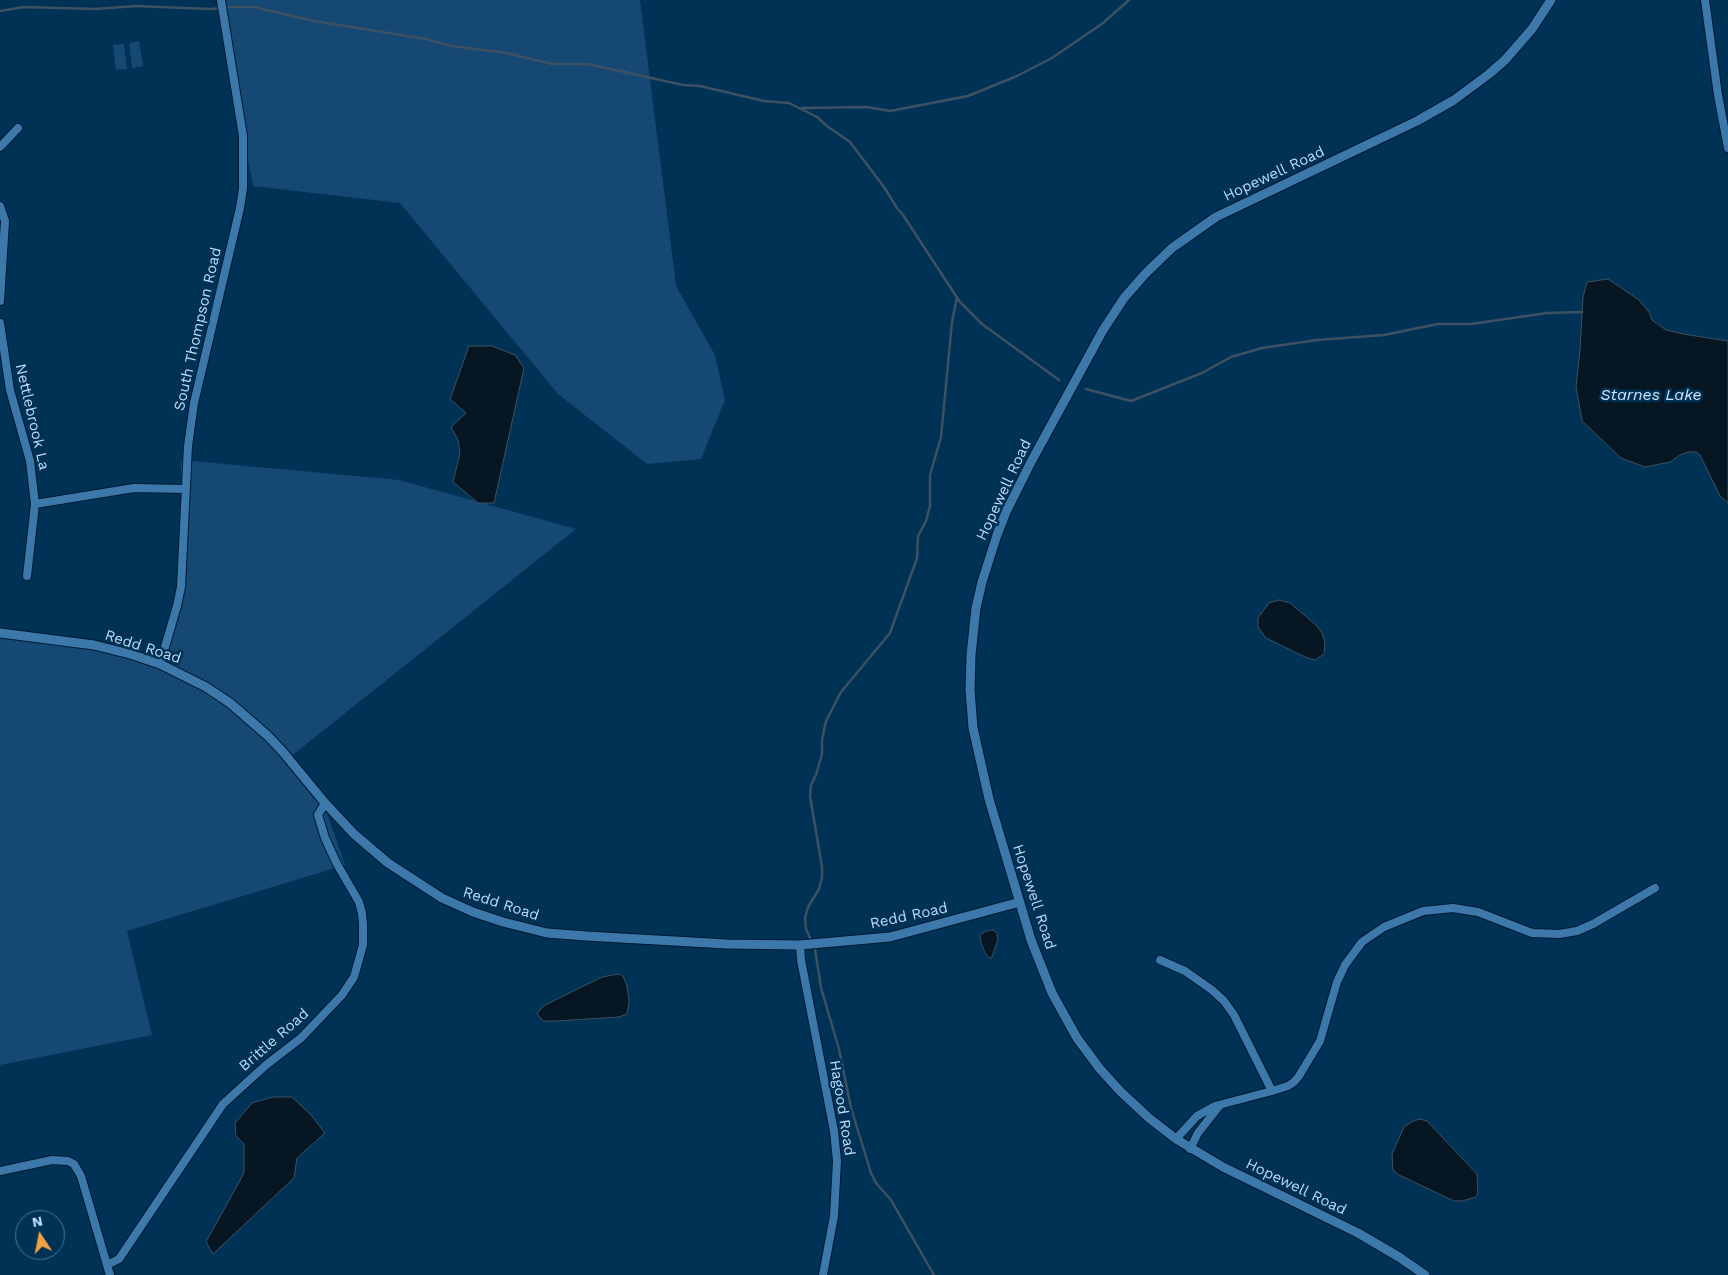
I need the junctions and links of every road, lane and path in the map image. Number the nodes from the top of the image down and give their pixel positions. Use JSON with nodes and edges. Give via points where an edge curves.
{"nodes":[{"id":1,"x":221,"y":0,"type":"edge"},
{"id":2,"x":1552,"y":0,"type":"edge"},
{"id":3,"x":1705,"y":0,"type":"edge"},
{"id":4,"x":18,"y":128,"type":"dead end"},
{"id":5,"x":0,"y":147,"type":"edge"},
{"id":6,"x":1728,"y":148,"type":"edge"},
{"id":7,"x":0,"y":206,"type":"edge"},
{"id":8,"x":0,"y":301,"type":"edge"},
{"id":9,"x":0,"y":323,"type":"edge"},
{"id":10,"x":186,"y":489,"type":"junction"},
{"id":11,"x":35,"y":504,"type":"junction"},
{"id":12,"x":27,"y":576,"type":"dead end"},
{"id":13,"x":0,"y":633,"type":"edge"},
{"id":14,"x":160,"y":664,"type":"junction"},
{"id":15,"x":325,"y":803,"type":"junction"},
{"id":16,"x":1655,"y":888,"type":"dead end"},
{"id":17,"x":1020,"y":902,"type":"junction"},
{"id":18,"x":800,"y":945,"type":"junction"},
{"id":19,"x":1160,"y":960,"type":"dead end"},
{"id":20,"x":1272,"y":1091,"type":"junction"},
{"id":21,"x":1220,"y":1105,"type":"junction"},
{"id":22,"x":1176,"y":1139,"type":"junction"},
{"id":23,"x":1190,"y":1149,"type":"junction"},
{"id":24,"x":0,"y":1171,"type":"edge"},
{"id":25,"x":108,"y":1265,"type":"junction"},
{"id":26,"x":110,"y":1275,"type":"edge"},
{"id":27,"x":823,"y":1275,"type":"edge"},
{"id":28,"x":1425,"y":1275,"type":"edge"}],
"edges":[{"from":1,"to":10,"type":"street","name":"South Thompson Road","via":[[244,136],[243,188],[194,403]]},
{"from":2,"to":17,"type":"street","name":"Hopewell Road","via":[[1511,54],[1454,100],[1417,121],[1235,207],[1172,248],[1124,298],[1103,330],[1006,512],[988,558],[976,608],[970,690],[973,728],[989,799]]},
{"from":3,"to":6,"type":"street"},
{"from":4,"to":5,"type":"street"},
{"from":7,"to":8,"type":"street","via":[[5,221]]},
{"from":9,"to":11,"type":"street","name":"Nettlebrook La","via":[[10,390],[30,459]]},
{"from":10,"to":11,"type":"street","via":[[134,488]]},
{"from":10,"to":14,"type":"street","name":"South Thompson Road","via":[[181,586]]},
{"from":11,"to":12,"type":"street","name":"Nettlebrook La"},
{"from":13,"to":14,"type":"street","name":"Redd Road","via":[[94,645]]},
{"from":14,"to":15,"type":"street","name":"Redd Road","via":[[206,687],[251,720],[283,752]]},
{"from":15,"to":18,"type":"street","name":"Redd Road","via":[[354,834],[415,882],[459,906],[503,922],[547,933]]},
{"from":15,"to":25,"type":"street","name":"Brittle Road","via":[[318,815],[325,838],[362,913],[363,946],[354,977],[342,995],[301,1038],[223,1104],[119,1259]]},
{"from":16,"to":20,"type":"street","via":[[1593,924],[1559,934],[1532,933],[1478,912],[1453,908],[1423,911],[1384,927],[1362,942],[1345,964],[1320,1041],[1299,1076],[1288,1086]]},
{"from":17,"to":18,"type":"street","name":"Redd Road","via":[[890,937]]},
{"from":17,"to":22,"type":"street","name":"Hopewell Road","via":[[1052,993],[1077,1038],[1121,1092]]},
{"from":18,"to":27,"type":"street","name":"Hagood Road","via":[[836,1146],[834,1216]]},
{"from":19,"to":20,"type":"street","via":[[1185,971],[1224,1001]]},
{"from":20,"to":21,"type":"street"},
{"from":21,"to":22,"type":"street","via":[[1197,1116]]},
{"from":21,"to":23,"type":"street"},
{"from":22,"to":23,"type":"street","name":"Hopewell Road"},
{"from":23,"to":28,"type":"street","name":"Hopewell Road","via":[[1358,1233]]},
{"from":24,"to":25,"type":"street","via":[[52,1160],[74,1164],[81,1176]]},
{"from":25,"to":26,"type":"street"}]}
